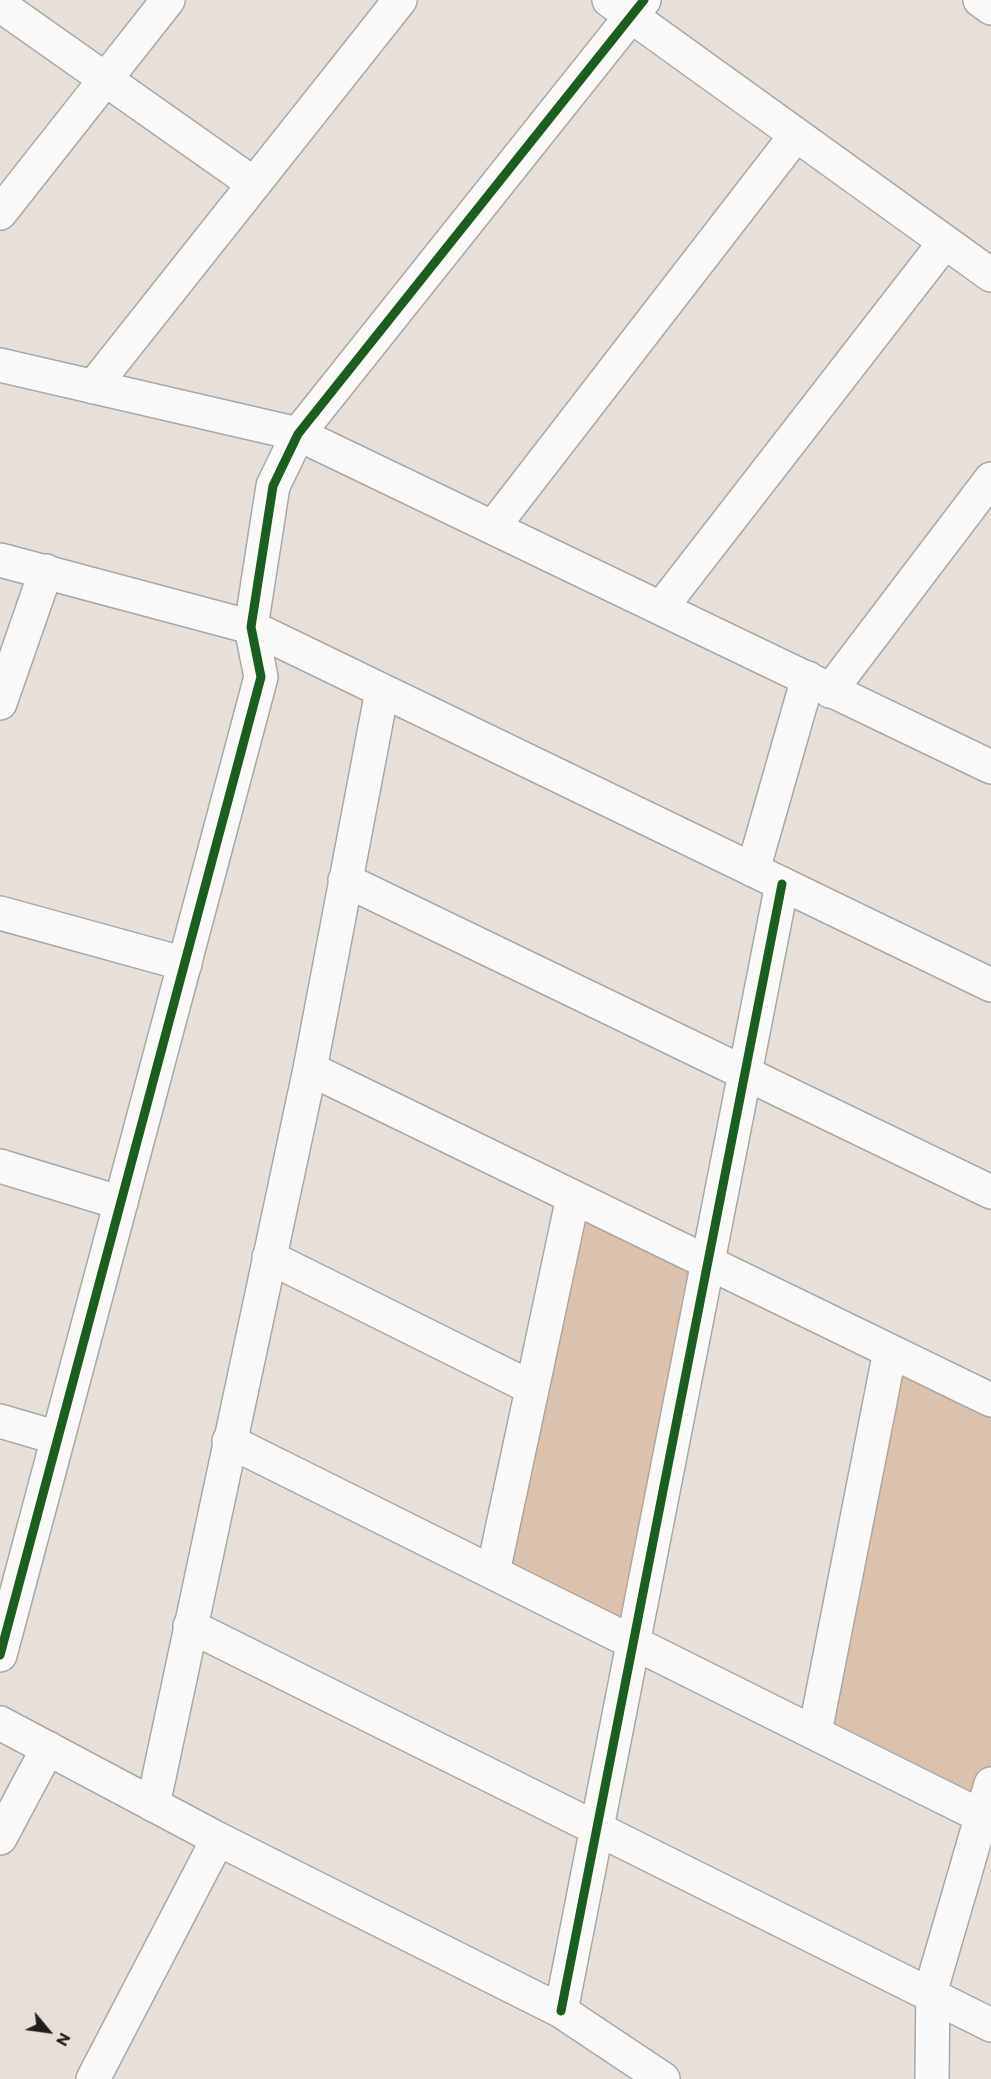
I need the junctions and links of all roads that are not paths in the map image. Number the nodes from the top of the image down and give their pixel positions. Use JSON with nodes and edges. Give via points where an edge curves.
{"nodes":[{"id":1,"x":168,"y":0,"type":"edge"},
{"id":2,"x":400,"y":0,"type":"edge"},
{"id":3,"x":980,"y":0,"type":"edge"},
{"id":4,"x":628,"y":5,"type":"edge"},
{"id":5,"x":0,"y":6,"type":"edge"},
{"id":6,"x":991,"y":8,"type":"edge"},
{"id":7,"x":106,"y":79,"type":"junction"},
{"id":8,"x":796,"y":135,"type":"junction"},
{"id":9,"x":254,"y":184,"type":"junction"},
{"id":10,"x":0,"y":213,"type":"edge"},
{"id":11,"x":945,"y":242,"type":"junction"},
{"id":12,"x":991,"y":274,"type":"edge"},
{"id":13,"x":0,"y":365,"type":"edge"},
{"id":14,"x":93,"y":387,"type":"junction"},
{"id":15,"x":298,"y":434,"type":"junction"},
{"id":16,"x":991,"y":479,"type":"edge"},
{"id":17,"x":493,"y":527,"type":"junction"},
{"id":18,"x":0,"y":560,"type":"edge"},
{"id":19,"x":46,"y":571,"type":"junction"},
{"id":20,"x":661,"y":608,"type":"junction"},
{"id":21,"x":250,"y":627,"type":"junction"},
{"id":22,"x":819,"y":685,"type":"junction"},
{"id":23,"x":382,"y":691,"type":"junction"},
{"id":24,"x":0,"y":703,"type":"edge"},
{"id":25,"x":991,"y":767,"type":"edge"},
{"id":26,"x":767,"y":877,"type":"junction"},
{"id":27,"x":345,"y":880,"type":"junction"},
{"id":28,"x":0,"y":913,"type":"edge"},
{"id":29,"x":185,"y":964,"type":"junction"},
{"id":30,"x":991,"y":985,"type":"edge"},
{"id":31,"x":310,"y":1069,"type":"junction"},
{"id":32,"x":745,"y":1074,"type":"junction"},
{"id":33,"x":0,"y":1166,"type":"edge"},
{"id":34,"x":991,"y":1192,"type":"edge"},
{"id":35,"x":573,"y":1197,"type":"junction"},
{"id":36,"x":121,"y":1203,"type":"junction"},
{"id":37,"x":269,"y":1257,"type":"junction"},
{"id":38,"x":708,"y":1263,"type":"junction"},
{"id":39,"x":890,"y":1351,"type":"junction"},
{"id":40,"x":532,"y":1388,"type":"junction"},
{"id":41,"x":991,"y":1400,"type":"edge"},
{"id":42,"x":0,"y":1421,"type":"edge"},
{"id":43,"x":58,"y":1438,"type":"junction"},
{"id":44,"x":230,"y":1441,"type":"junction"},
{"id":45,"x":493,"y":1572,"type":"junction"},
{"id":46,"x":190,"y":1626,"type":"junction"},
{"id":47,"x":634,"y":1642,"type":"junction"},
{"id":48,"x":0,"y":1655,"type":"edge"},
{"id":49,"x":0,"y":1723,"type":"edge"},
{"id":50,"x":815,"y":1732,"type":"junction"},
{"id":51,"x":48,"y":1748,"type":"junction"},
{"id":52,"x":991,"y":1784,"type":"edge"},
{"id":53,"x":153,"y":1805,"type":"junction"},
{"id":54,"x":986,"y":1818,"type":"edge"},
{"id":55,"x":598,"y":1829,"type":"junction"},
{"id":56,"x":0,"y":1838,"type":"edge"},
{"id":57,"x":218,"y":1839,"type":"junction"},
{"id":58,"x":933,"y":1995,"type":"junction"},
{"id":59,"x":561,"y":2011,"type":"junction"},
{"id":60,"x":991,"y":2025,"type":"edge"},
{"id":61,"x":93,"y":2079,"type":"edge"},
{"id":62,"x":663,"y":2079,"type":"edge"},
{"id":63,"x":932,"y":2079,"type":"edge"}],
"edges":[{"from":1,"to":7,"type":"street"},
{"from":2,"to":9,"type":"street"},
{"from":3,"to":6,"type":"street"},
{"from":4,"to":8,"type":"street"},
{"from":4,"to":15,"type":"street"},
{"from":5,"to":7,"type":"street"},
{"from":7,"to":9,"type":"street"},
{"from":7,"to":10,"type":"street"},
{"from":8,"to":11,"type":"street"},
{"from":8,"to":17,"type":"street"},
{"from":9,"to":14,"type":"street"},
{"from":11,"to":12,"type":"street"},
{"from":11,"to":20,"type":"street"},
{"from":13,"to":14,"type":"street"},
{"from":14,"to":15,"type":"street"},
{"from":15,"to":17,"type":"street"},
{"from":15,"to":21,"type":"street","via":[[273,486]]},
{"from":16,"to":22,"type":"street"},
{"from":17,"to":20,"type":"street"},
{"from":18,"to":19,"type":"street"},
{"from":19,"to":21,"type":"street"},
{"from":19,"to":24,"type":"street"},
{"from":20,"to":22,"type":"street"},
{"from":21,"to":23,"type":"street"},
{"from":21,"to":29,"type":"street","via":[[261,677]]},
{"from":22,"to":25,"type":"street"},
{"from":22,"to":26,"type":"street"},
{"from":23,"to":26,"type":"street"},
{"from":23,"to":27,"type":"street"},
{"from":26,"to":30,"type":"street"},
{"from":26,"to":32,"type":"street"},
{"from":27,"to":31,"type":"street"},
{"from":27,"to":32,"type":"street"},
{"from":28,"to":29,"type":"street"},
{"from":29,"to":36,"type":"street"},
{"from":31,"to":35,"type":"street"},
{"from":31,"to":37,"type":"street"},
{"from":32,"to":34,"type":"street"},
{"from":32,"to":38,"type":"street"},
{"from":33,"to":36,"type":"street"},
{"from":35,"to":38,"type":"street"},
{"from":35,"to":40,"type":"street"},
{"from":36,"to":43,"type":"street"},
{"from":37,"to":40,"type":"street"},
{"from":37,"to":44,"type":"street"},
{"from":38,"to":39,"type":"street"},
{"from":38,"to":47,"type":"street"},
{"from":39,"to":41,"type":"street"},
{"from":39,"to":50,"type":"street"},
{"from":40,"to":45,"type":"street"},
{"from":42,"to":43,"type":"street"},
{"from":43,"to":48,"type":"street"},
{"from":44,"to":45,"type":"street"},
{"from":44,"to":46,"type":"street"},
{"from":45,"to":47,"type":"street"},
{"from":46,"to":53,"type":"street"},
{"from":46,"to":55,"type":"street"},
{"from":47,"to":50,"type":"street"},
{"from":47,"to":55,"type":"street"},
{"from":49,"to":51,"type":"street"},
{"from":50,"to":54,"type":"street"},
{"from":51,"to":53,"type":"street"},
{"from":51,"to":56,"type":"street"},
{"from":52,"to":54,"type":"street"},
{"from":53,"to":57,"type":"street"},
{"from":54,"to":58,"type":"street","via":[[933,1983]]},
{"from":55,"to":58,"type":"street"},
{"from":55,"to":59,"type":"street"},
{"from":57,"to":59,"type":"street"},
{"from":57,"to":61,"type":"street"},
{"from":58,"to":60,"type":"street"},
{"from":58,"to":63,"type":"street"},
{"from":59,"to":62,"type":"street"}]}
